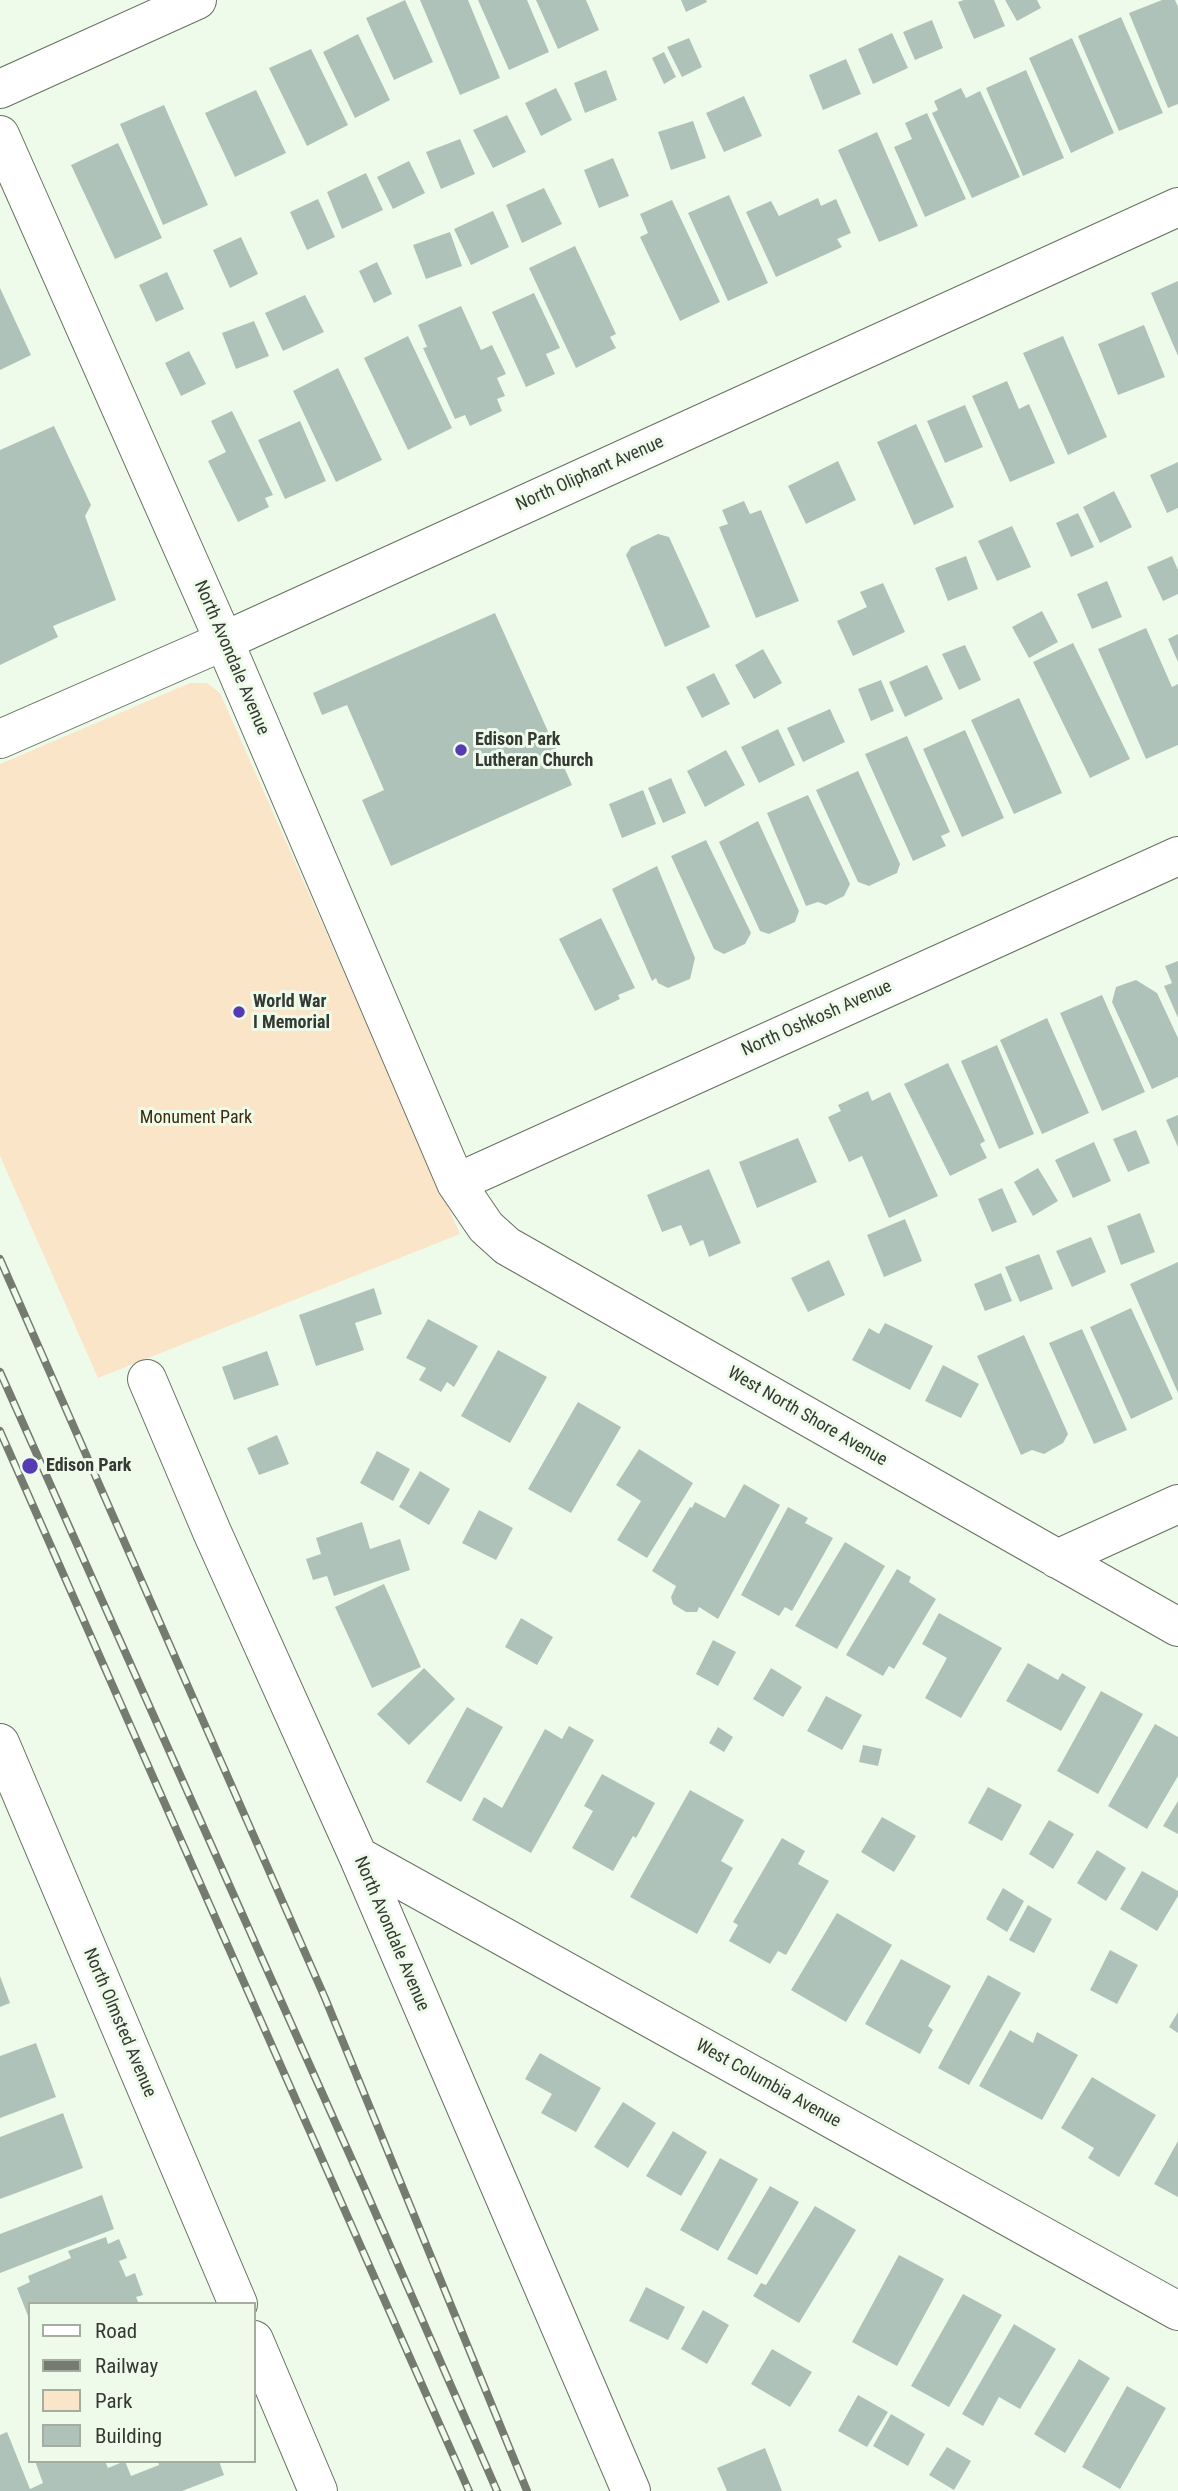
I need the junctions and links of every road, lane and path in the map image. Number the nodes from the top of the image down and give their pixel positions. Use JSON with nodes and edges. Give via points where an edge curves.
{"nodes":[{"id":1,"x":197,"y":0,"type":"edge"},
{"id":2,"x":0,"y":89,"type":"edge"},
{"id":3,"x":0,"y":135,"type":"edge"},
{"id":4,"x":1178,"y":207,"type":"edge"},
{"id":5,"x":225,"y":641,"type":"junction"},
{"id":6,"x":0,"y":739,"type":"edge"},
{"id":7,"x":1178,"y":856,"type":"edge"},
{"id":8,"x":456,"y":1183,"type":"junction"},
{"id":9,"x":146,"y":1379,"type":"dead end"},
{"id":10,"x":1178,"y":1504,"type":"edge"},
{"id":11,"x":1057,"y":1559,"type":"junction"},
{"id":12,"x":1178,"y":1627,"type":"edge"},
{"id":13,"x":0,"y":1743,"type":"edge"},
{"id":14,"x":358,"y":1856,"type":"junction"},
{"id":15,"x":238,"y":2302,"type":"edge"},
{"id":16,"x":1178,"y":2311,"type":"edge"},
{"id":17,"x":256,"y":2345,"type":"edge"},
{"id":18,"x":315,"y":2490,"type":"edge"},
{"id":19,"x":631,"y":2491,"type":"edge"}],
"edges":[{"from":1,"to":2,"type":"street"},
{"from":3,"to":5,"type":"street","name":"North Avondale Avenue"},
{"from":4,"to":5,"type":"street","name":"North Oliphant Avenue"},
{"from":5,"to":6,"type":"street","name":"North Oliphant Avenue"},
{"from":5,"to":8,"type":"street","name":"North Avondale Avenue"},
{"from":7,"to":8,"type":"street","name":"North Oshkosh Avenue"},
{"from":8,"to":11,"type":"street","name":"West North Shore Avenue","via":[[486,1227],[507,1247]]},
{"from":9,"to":14,"type":"street","name":"North Avondale Avenue"},
{"from":10,"to":11,"type":"street"},
{"from":11,"to":12,"type":"street","name":"West North Shore Avenue"},
{"from":13,"to":15,"type":"street","name":"North Olmsted Avenue"},
{"from":14,"to":16,"type":"street","name":"West Columbia Avenue"},
{"from":14,"to":19,"type":"street","name":"North Avondale Avenue"},
{"from":17,"to":18,"type":"street"}]}
